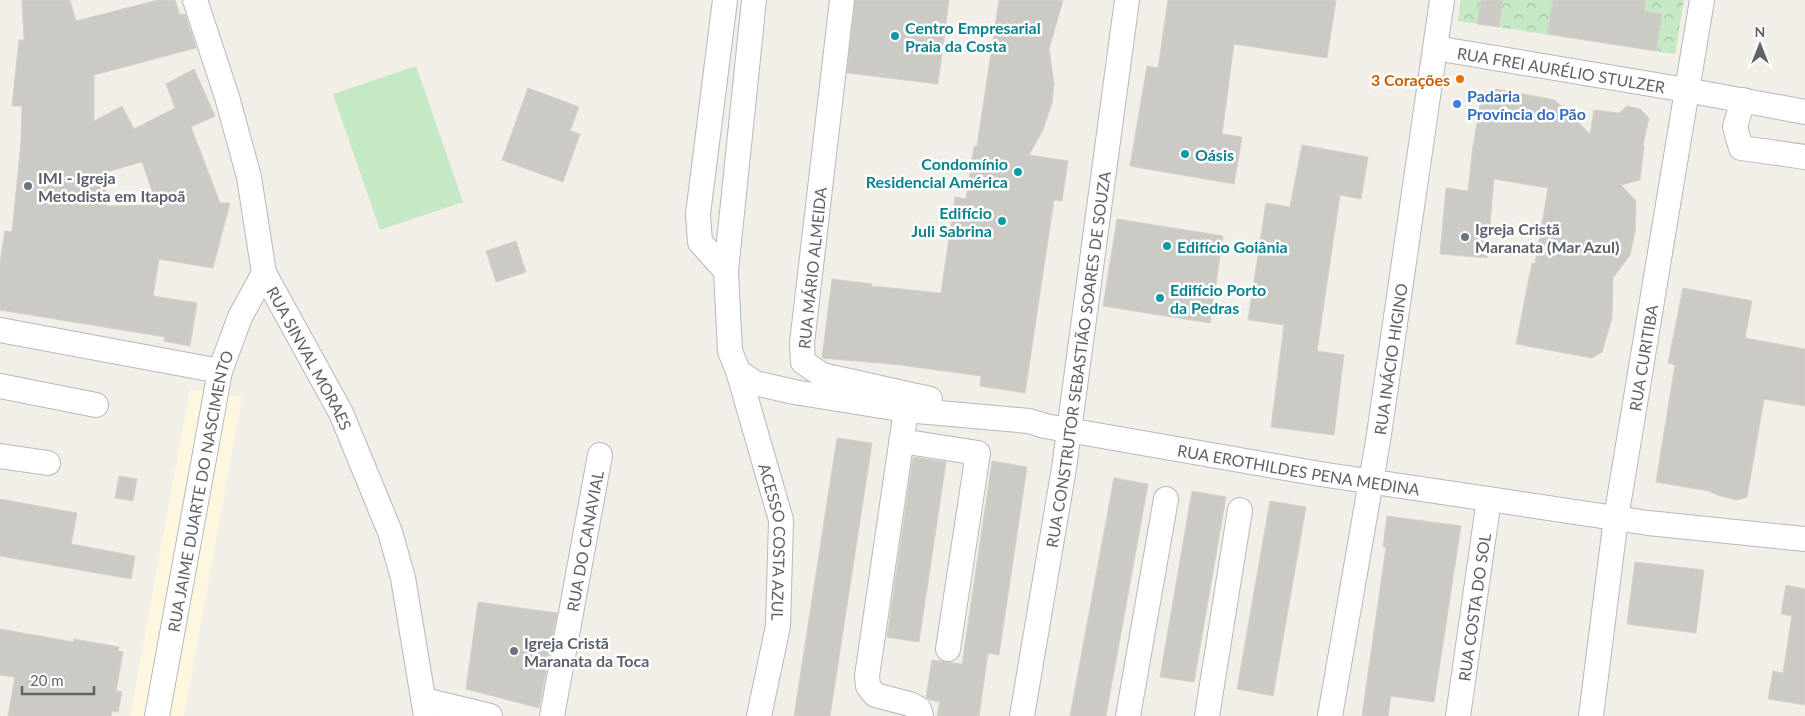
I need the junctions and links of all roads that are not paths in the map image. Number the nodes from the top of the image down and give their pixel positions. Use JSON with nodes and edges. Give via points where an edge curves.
{"nodes":[{"id":1,"x":195,"y":0,"type":"edge"},
{"id":2,"x":725,"y":0,"type":"edge"},
{"id":3,"x":754,"y":0,"type":"edge"},
{"id":4,"x":842,"y":0,"type":"edge"},
{"id":5,"x":1127,"y":0,"type":"edge"},
{"id":6,"x":1442,"y":0,"type":"edge"},
{"id":7,"x":1702,"y":0,"type":"edge"},
{"id":8,"x":1435,"y":48,"type":"junction"},
{"id":9,"x":1686,"y":90,"type":"junction"},
{"id":10,"x":1743,"y":100,"type":"junction"},
{"id":11,"x":1805,"y":112,"type":"edge"},
{"id":12,"x":1805,"y":157,"type":"edge"},
{"id":13,"x":726,"y":271,"type":"junction"},
{"id":14,"x":264,"y":273,"type":"junction"},
{"id":15,"x":0,"y":330,"type":"edge"},
{"id":16,"x":220,"y":371,"type":"junction"},
{"id":17,"x":738,"y":371,"type":"junction"},
{"id":18,"x":0,"y":386,"type":"edge"},
{"id":19,"x":96,"y":405,"type":"dead end"},
{"id":20,"x":906,"y":410,"type":"junction"},
{"id":21,"x":1029,"y":421,"type":"junction"},
{"id":22,"x":1070,"y":429,"type":"junction"},
{"id":23,"x":901,"y":441,"type":"junction"},
{"id":24,"x":600,"y":455,"type":"dead end"},
{"id":25,"x":0,"y":456,"type":"edge"},
{"id":26,"x":48,"y":463,"type":"dead end"},
{"id":27,"x":1370,"y":481,"type":"junction"},
{"id":28,"x":1166,"y":499,"type":"dead end"},
{"id":29,"x":1488,"y":499,"type":"junction"},
{"id":30,"x":1240,"y":510,"type":"dead end"},
{"id":31,"x":1616,"y":518,"type":"junction"},
{"id":32,"x":1805,"y":539,"type":"edge"},
{"id":33,"x":948,"y":649,"type":"dead end"},
{"id":34,"x":425,"y":708,"type":"edge"},
{"id":35,"x":157,"y":716,"type":"edge"},
{"id":36,"x":490,"y":716,"type":"edge"},
{"id":37,"x":552,"y":716,"type":"edge"},
{"id":38,"x":759,"y":716,"type":"edge"},
{"id":39,"x":921,"y":716,"type":"edge"},
{"id":40,"x":1022,"y":716,"type":"edge"},
{"id":41,"x":1128,"y":716,"type":"edge"},
{"id":42,"x":1207,"y":716,"type":"edge"},
{"id":43,"x":1330,"y":716,"type":"edge"},
{"id":44,"x":1458,"y":716,"type":"edge"},
{"id":45,"x":1592,"y":716,"type":"edge"}],
"edges":[{"from":1,"to":14,"type":"street","name":"RUA SINVAL MORAES","via":[[249,177]]},
{"from":2,"to":13,"type":"street","via":[[698,214],[700,242]]},
{"from":3,"to":13,"type":"street"},
{"from":4,"to":21,"type":"street","name":"RUA MÁRIO ALMEIDA","via":[[802,342],[803,362],[822,375]]},
{"from":5,"to":22,"type":"street","name":"RUA CONSTRUTOR SEBASTIÃO SOARES DE SOUZA"},
{"from":6,"to":8,"type":"street","name":"RUA INÁCIO HIGINO"},
{"from":7,"to":9,"type":"street","name":"RUA CURITIBA"},
{"from":8,"to":9,"type":"street","name":"RUA FREI AURÉLIO STULZER"},
{"from":8,"to":27,"type":"street","name":"RUA INÁCIO HIGINO"},
{"from":9,"to":10,"type":"street","name":"RUA FREI AURÉLIO STULZER"},
{"from":9,"to":31,"type":"street","name":"RUA CURITIBA"},
{"from":10,"to":11,"type":"street","name":"RUA FREI AURÉLIO STULZER"},
{"from":10,"to":12,"type":"street","via":[[1735,127],[1741,148]]},
{"from":13,"to":17,"type":"street","via":[[730,351]]},
{"from":14,"to":16,"type":"street","name":"RUA JAIME DUARTE DO NASCIMENTO","via":[[240,317]]},
{"from":14,"to":34,"type":"street","name":"RUA SINVAL MORAES","via":[[341,413],[390,532],[403,578]]},
{"from":15,"to":16,"type":"street"},
{"from":16,"to":35,"type":"street","name":"RUA JAIME DUARTE DO NASCIMENTO"},
{"from":17,"to":20,"type":"street","name":"RUA EROTHILDES PENA MEDINA","via":[[755,383]]},
{"from":17,"to":38,"type":"street","name":"ACESSO COSTA AZUL","via":[[781,520],[778,626]]},
{"from":18,"to":19,"type":"street"},
{"from":20,"to":21,"type":"street","name":"RUA EROTHILDES PENA MEDINA"},
{"from":20,"to":23,"type":"street"},
{"from":21,"to":22,"type":"street","name":"RUA EROTHILDES PENA MEDINA"},
{"from":22,"to":27,"type":"street","name":"RUA EROTHILDES PENA MEDINA"},
{"from":22,"to":40,"type":"street","name":"RUA CONSTRUTOR SEBASTIÃO SOARES DE SOUZA"},
{"from":23,"to":33,"type":"street","via":[[978,453]]},
{"from":23,"to":39,"type":"street","via":[[867,676],[868,686],[875,695],[910,704],[919,709]]},
{"from":24,"to":37,"type":"street","name":"RUA DO CANAVIAL"},
{"from":25,"to":26,"type":"street"},
{"from":27,"to":29,"type":"street","name":"RUA EROTHILDES PENA MEDINA"},
{"from":27,"to":43,"type":"street","name":"RUA INÁCIO HIGINO"},
{"from":28,"to":41,"type":"street"},
{"from":29,"to":31,"type":"street","name":"RUA EROTHILDES PENA MEDINA"},
{"from":29,"to":44,"type":"street","name":"RUA COSTA DO SOL"},
{"from":30,"to":42,"type":"street"},
{"from":31,"to":32,"type":"street","name":"RUA EROTHILDES PENA MEDINA"},
{"from":31,"to":45,"type":"street","name":"RUA CURITIBA"},
{"from":34,"to":36,"type":"street"}]}
